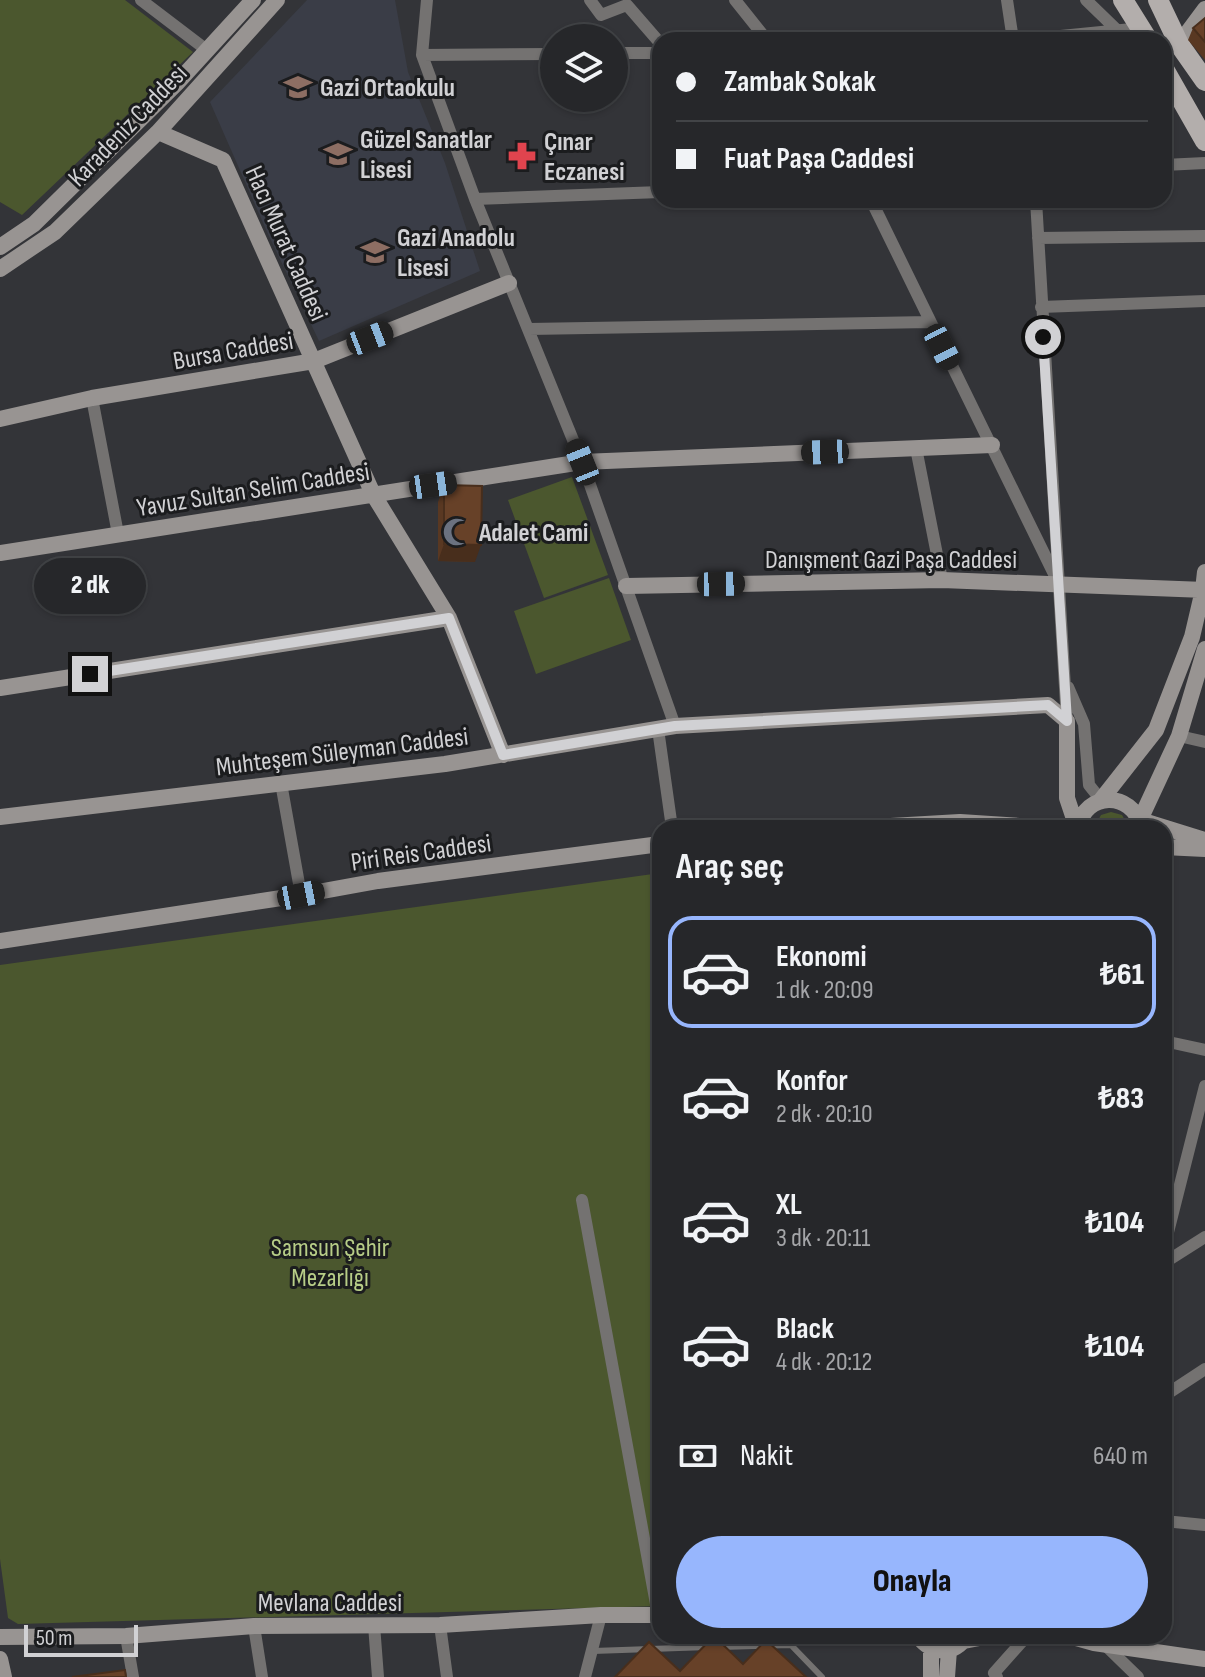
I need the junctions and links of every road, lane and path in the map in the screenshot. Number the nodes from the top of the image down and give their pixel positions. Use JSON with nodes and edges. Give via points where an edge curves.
{"nodes":[{"id":1,"x":141,"y":0,"type":"edge"},
{"id":2,"x":253,"y":0,"type":"edge"},
{"id":3,"x":277,"y":0,"type":"edge"},
{"id":4,"x":427,"y":0,"type":"edge"},
{"id":5,"x":590,"y":0,"type":"edge"},
{"id":6,"x":735,"y":0,"type":"edge"},
{"id":7,"x":1007,"y":0,"type":"edge"},
{"id":8,"x":1086,"y":0,"type":"edge"},
{"id":9,"x":1123,"y":0,"type":"edge"},
{"id":10,"x":1158,"y":0,"type":"edge"},
{"id":11,"x":1205,"y":9,"type":"edge"},
{"id":12,"x":1117,"y":30,"type":"junction"},
{"id":13,"x":761,"y":32,"type":"edge"},
{"id":14,"x":1012,"y":32,"type":"edge"},
{"id":15,"x":1098,"y":32,"type":"edge"},
{"id":16,"x":1131,"y":32,"type":"edge"},
{"id":17,"x":1144,"y":32,"type":"edge"},
{"id":18,"x":652,"y":34,"type":"edge"},
{"id":19,"x":1179,"y":44,"type":"junction"},
{"id":20,"x":208,"y":51,"type":"junction"},
{"id":21,"x":628,"y":53,"type":"edge"},
{"id":22,"x":652,"y":53,"type":"edge"},
{"id":23,"x":540,"y":54,"type":"edge"},
{"id":24,"x":422,"y":55,"type":"junction"},
{"id":25,"x":1205,"y":81,"type":"edge"},
{"id":26,"x":1172,"y":94,"type":"edge"},
{"id":27,"x":158,"y":132,"type":"junction"},
{"id":28,"x":1205,"y":141,"type":"edge"},
{"id":29,"x":1205,"y":163,"type":"edge"},
{"id":30,"x":1172,"y":165,"type":"edge"},
{"id":31,"x":652,"y":192,"type":"edge"},
{"id":32,"x":475,"y":199,"type":"junction"},
{"id":33,"x":875,"y":208,"type":"edge"},
{"id":34,"x":1036,"y":208,"type":"edge"},
{"id":35,"x":1205,"y":236,"type":"edge"},
{"id":36,"x":1038,"y":238,"type":"junction"},
{"id":37,"x":2,"y":241,"type":"edge"},
{"id":38,"x":0,"y":269,"type":"edge"},
{"id":39,"x":509,"y":283,"type":"junction"},
{"id":40,"x":1205,"y":301,"type":"edge"},
{"id":41,"x":1041,"y":307,"type":"junction"},
{"id":42,"x":929,"y":322,"type":"junction"},
{"id":43,"x":529,"y":329,"type":"junction"},
{"id":44,"x":314,"y":361,"type":"junction"},
{"id":45,"x":92,"y":398,"type":"junction"},
{"id":46,"x":0,"y":419,"type":"edge"},
{"id":47,"x":992,"y":445,"type":"junction"},
{"id":48,"x":916,"y":448,"type":"junction"},
{"id":49,"x":582,"y":462,"type":"junction"},
{"id":50,"x":373,"y":494,"type":"junction"},
{"id":51,"x":118,"y":534,"type":"junction"},
{"id":52,"x":0,"y":553,"type":"edge"},
{"id":53,"x":1205,"y":572,"type":"edge"},
{"id":54,"x":942,"y":580,"type":"junction"},
{"id":55,"x":1059,"y":584,"type":"junction"},
{"id":56,"x":626,"y":586,"type":"junction"},
{"id":57,"x":1204,"y":590,"type":"edge"},
{"id":58,"x":449,"y":618,"type":"junction"},
{"id":59,"x":1205,"y":649,"type":"edge"},
{"id":60,"x":1064,"y":677,"type":"junction"},
{"id":61,"x":0,"y":688,"type":"edge"},
{"id":62,"x":1067,"y":721,"type":"junction"},
{"id":63,"x":675,"y":726,"type":"junction"},
{"id":64,"x":658,"y":729,"type":"junction"},
{"id":65,"x":1179,"y":736,"type":"junction"},
{"id":66,"x":1205,"y":742,"type":"edge"},
{"id":67,"x":503,"y":755,"type":"junction"},
{"id":68,"x":281,"y":783,"type":"junction"},
{"id":69,"x":1101,"y":800,"type":"junction"},
{"id":70,"x":0,"y":817,"type":"edge"},
{"id":71,"x":671,"y":820,"type":"edge"},
{"id":72,"x":1075,"y":820,"type":"edge"},
{"id":73,"x":1081,"y":820,"type":"edge"},
{"id":74,"x":1139,"y":820,"type":"edge"},
{"id":75,"x":1143,"y":820,"type":"edge"},
{"id":76,"x":1172,"y":832,"type":"edge"},
{"id":77,"x":1205,"y":840,"type":"edge"},
{"id":78,"x":652,"y":845,"type":"edge"},
{"id":79,"x":1172,"y":847,"type":"edge"},
{"id":80,"x":1205,"y":849,"type":"edge"},
{"id":81,"x":301,"y":895,"type":"junction"},
{"id":82,"x":0,"y":941,"type":"edge"},
{"id":83,"x":1172,"y":1042,"type":"edge"},
{"id":84,"x":1201,"y":1046,"type":"edge"},
{"id":85,"x":1205,"y":1086,"type":"edge"},
{"id":86,"x":582,"y":1200,"type":"dead end"},
{"id":87,"x":1172,"y":1216,"type":"edge"},
{"id":88,"x":1205,"y":1237,"type":"edge"},
{"id":89,"x":1172,"y":1258,"type":"edge"},
{"id":90,"x":1205,"y":1369,"type":"edge"},
{"id":91,"x":1172,"y":1391,"type":"edge"},
{"id":92,"x":1172,"y":1522,"type":"edge"},
{"id":93,"x":1205,"y":1525,"type":"edge"},
{"id":94,"x":652,"y":1577,"type":"edge"},
{"id":95,"x":601,"y":1615,"type":"junction"},
{"id":96,"x":652,"y":1615,"type":"edge"},
{"id":97,"x":374,"y":1625,"type":"junction"},
{"id":98,"x":440,"y":1625,"type":"junction"},
{"id":99,"x":254,"y":1626,"type":"junction"},
{"id":100,"x":126,"y":1636,"type":"junction"},
{"id":101,"x":0,"y":1637,"type":"edge"},
{"id":102,"x":927,"y":1644,"type":"edge"},
{"id":103,"x":958,"y":1644,"type":"edge"},
{"id":104,"x":1020,"y":1644,"type":"edge"},
{"id":105,"x":1101,"y":1644,"type":"edge"},
{"id":106,"x":1116,"y":1644,"type":"edge"},
{"id":107,"x":931,"y":1648,"type":"junction"},
{"id":108,"x":949,"y":1650,"type":"junction"},
{"id":109,"x":593,"y":1651,"type":"junction"},
{"id":110,"x":0,"y":1659,"type":"edge"},
{"id":111,"x":1205,"y":1659,"type":"edge"},
{"id":112,"x":4,"y":1677,"type":"edge"},
{"id":113,"x":133,"y":1677,"type":"edge"},
{"id":114,"x":262,"y":1677,"type":"edge"},
{"id":115,"x":378,"y":1677,"type":"edge"},
{"id":116,"x":447,"y":1677,"type":"edge"},
{"id":117,"x":585,"y":1677,"type":"edge"},
{"id":118,"x":822,"y":1677,"type":"edge"},
{"id":119,"x":931,"y":1677,"type":"edge"},
{"id":120,"x":947,"y":1677,"type":"edge"},
{"id":121,"x":997,"y":1677,"type":"edge"},
{"id":122,"x":1138,"y":1677,"type":"edge"}],
"edges":[{"from":1,"to":20,"type":"street"},
{"from":2,"to":20,"type":"street","name":"Karadeniz Caddesi"},
{"from":3,"to":27,"type":"street","name":"Karadeniz Caddesi"},
{"from":4,"to":24,"type":"street"},
{"from":5,"to":18,"type":"street","via":[[601,15],[627,5]]},
{"from":6,"to":13,"type":"street"},
{"from":7,"to":14,"type":"street"},
{"from":8,"to":12,"type":"street"},
{"from":9,"to":17,"type":"main road"},
{"from":10,"to":19,"type":"main road"},
{"from":11,"to":19,"type":"street"},
{"from":12,"to":15,"type":"street"},
{"from":12,"to":16,"type":"street"},
{"from":19,"to":25,"type":"main road"},
{"from":20,"to":37,"type":"street","name":"Karadeniz Caddesi","via":[[34,224]]},
{"from":21,"to":22,"type":"street"},
{"from":23,"to":24,"type":"street"},
{"from":24,"to":32,"type":"street"},
{"from":26,"to":28,"type":"main road"},
{"from":27,"to":38,"type":"street","name":"Karadeniz Caddesi","via":[[55,232]]},
{"from":27,"to":44,"type":"street","name":"Hacı Murat Caddesi","via":[[223,160]]},
{"from":29,"to":30,"type":"street"},
{"from":31,"to":32,"type":"street"},
{"from":32,"to":39,"type":"street"},
{"from":33,"to":42,"type":"street"},
{"from":34,"to":36,"type":"street"},
{"from":35,"to":36,"type":"street"},
{"from":36,"to":41,"type":"street"},
{"from":39,"to":43,"type":"street"},
{"from":39,"to":44,"type":"street","name":"Bursa Caddesi"},
{"from":40,"to":41,"type":"street"},
{"from":41,"to":55,"type":"street"},
{"from":42,"to":43,"type":"street"},
{"from":42,"to":47,"type":"street"},
{"from":43,"to":49,"type":"street"},
{"from":44,"to":45,"type":"street","name":"Bursa Caddesi"},
{"from":44,"to":50,"type":"street","name":"Hacı Murat Caddesi"},
{"from":45,"to":46,"type":"street","name":"Bursa Caddesi"},
{"from":45,"to":51,"type":"street"},
{"from":47,"to":48,"type":"street","name":"Yavuz Sultan Selim Caddesi"},
{"from":47,"to":55,"type":"street"},
{"from":48,"to":49,"type":"street","name":"Yavuz Sultan Selim Caddesi"},
{"from":48,"to":54,"type":"street"},
{"from":49,"to":50,"type":"street","name":"Yavuz Sultan Selim Caddesi"},
{"from":49,"to":56,"type":"street"},
{"from":50,"to":51,"type":"street","name":"Yavuz Sultan Selim Caddesi"},
{"from":50,"to":58,"type":"street","name":"Hacı Murat Caddesi"},
{"from":51,"to":52,"type":"street","name":"Yavuz Sultan Selim Caddesi"},
{"from":53,"to":57,"type":"street"},
{"from":54,"to":55,"type":"street","name":"Danışment Gazi Paşa Caddesi"},
{"from":54,"to":56,"type":"street","name":"Danışment Gazi Paşa Caddesi"},
{"from":55,"to":57,"type":"street","name":"Danışment Gazi Paşa Caddesi"},
{"from":55,"to":60,"type":"street"},
{"from":56,"to":63,"type":"street"},
{"from":57,"to":69,"type":"street","via":[[1156,730]]},
{"from":58,"to":61,"type":"street"},
{"from":58,"to":67,"type":"street","name":"Hacı Murat Caddesi"},
{"from":59,"to":65,"type":"street"},
{"from":60,"to":62,"type":"street"},
{"from":60,"to":69,"type":"street","via":[[1084,724],[1089,785]]},
{"from":62,"to":63,"type":"street","name":"Muhteşem Süleyman Caddesi","via":[[1048,705]]},
{"from":62,"to":72,"type":"street","via":[[1067,798]]},
{"from":63,"to":64,"type":"street","name":"Muhteşem Süleyman Caddesi"},
{"from":64,"to":67,"type":"street","name":"Muhteşem Süleyman Caddesi"},
{"from":64,"to":71,"type":"street"},
{"from":65,"to":66,"type":"street"},
{"from":65,"to":75,"type":"street"},
{"from":67,"to":68,"type":"street","name":"Muhteşem Süleyman Caddesi"},
{"from":68,"to":70,"type":"street","name":"Muhteşem Süleyman Caddesi"},
{"from":68,"to":81,"type":"street"},
{"from":69,"to":73,"type":"street"},
{"from":69,"to":74,"type":"street","via":[[1121,801]]},
{"from":76,"to":77,"type":"street"},
{"from":78,"to":81,"type":"street","name":"Piri Reis Caddesi"},
{"from":79,"to":80,"type":"street"},
{"from":81,"to":82,"type":"street","name":"Piri Reis Caddesi"},
{"from":83,"to":84,"type":"street"},
{"from":85,"to":87,"type":"street"},
{"from":86,"to":94,"type":"street"},
{"from":88,"to":89,"type":"street"},
{"from":90,"to":91,"type":"street"},
{"from":92,"to":93,"type":"street"},
{"from":95,"to":96,"type":"street","name":"Mevlana Caddesi"},
{"from":95,"to":98,"type":"street","name":"Mevlana Caddesi"},
{"from":95,"to":109,"type":"street"},
{"from":97,"to":98,"type":"street","name":"Mevlana Caddesi"},
{"from":97,"to":99,"type":"street","name":"Mevlana Caddesi"},
{"from":97,"to":115,"type":"street"},
{"from":98,"to":116,"type":"street"},
{"from":99,"to":100,"type":"street","name":"Mevlana Caddesi"},
{"from":99,"to":114,"type":"street"},
{"from":100,"to":101,"type":"street","name":"Mevlana Caddesi"},
{"from":100,"to":113,"type":"street"},
{"from":102,"to":107,"type":"street"},
{"from":103,"to":108,"type":"street"},
{"from":104,"to":121,"type":"street","via":[[994,1673]]},
{"from":105,"to":122,"type":"street"},
{"from":106,"to":111,"type":"street"},
{"from":107,"to":108,"type":"street"},
{"from":107,"to":119,"type":"street"},
{"from":108,"to":120,"type":"street"},
{"from":109,"to":117,"type":"street"},
{"from":109,"to":118,"type":"lane","via":[[791,1645]]},
{"from":110,"to":112,"type":"street"}]}
